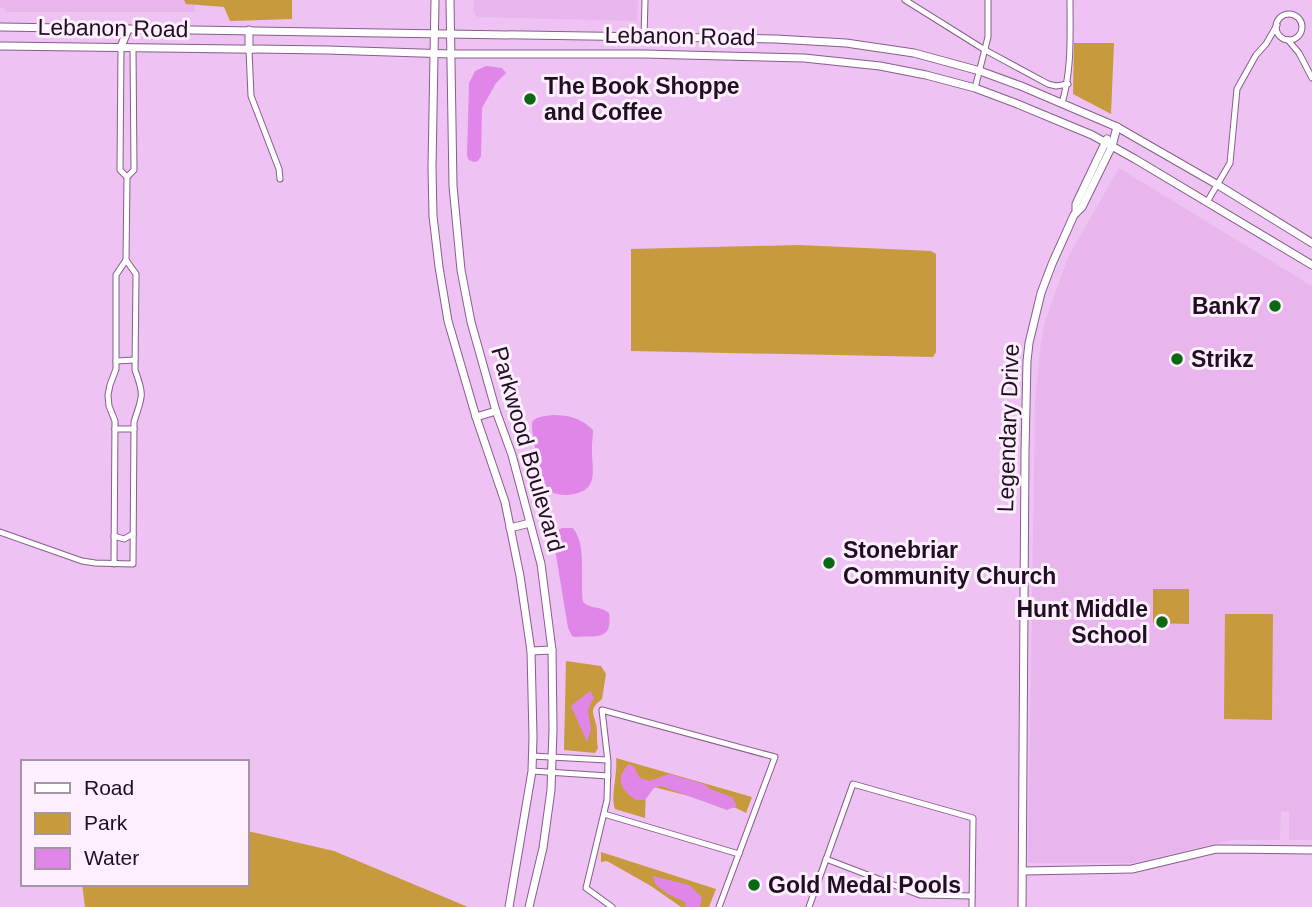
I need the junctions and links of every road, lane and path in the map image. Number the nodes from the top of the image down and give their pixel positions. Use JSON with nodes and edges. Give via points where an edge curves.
{"nodes":[{"id":1,"x":435,"y":0,"type":"edge"},
{"id":2,"x":450,"y":0,"type":"edge"},
{"id":3,"x":645,"y":0,"type":"edge"},
{"id":4,"x":905,"y":0,"type":"edge"},
{"id":5,"x":988,"y":0,"type":"edge"},
{"id":6,"x":1070,"y":0,"type":"edge"},
{"id":7,"x":1277,"y":25,"type":"junction"},
{"id":8,"x":0,"y":27,"type":"edge"},
{"id":9,"x":128,"y":29,"type":"junction"},
{"id":10,"x":249,"y":30,"type":"junction"},
{"id":11,"x":433,"y":34,"type":"junction"},
{"id":12,"x":450,"y":34,"type":"junction"},
{"id":13,"x":1299,"y":35,"type":"junction"},
{"id":14,"x":644,"y":38,"type":"junction"},
{"id":15,"x":1284,"y":39,"type":"junction"},
{"id":16,"x":1266,"y":44,"type":"junction"},
{"id":17,"x":0,"y":46,"type":"edge"},
{"id":18,"x":121,"y":47,"type":"junction"},
{"id":19,"x":133,"y":48,"type":"junction"},
{"id":20,"x":250,"y":50,"type":"junction"},
{"id":21,"x":985,"y":50,"type":"junction"},
{"id":22,"x":433,"y":53,"type":"junction"},
{"id":23,"x":1298,"y":53,"type":"junction"},
{"id":24,"x":451,"y":54,"type":"junction"},
{"id":25,"x":644,"y":54,"type":"junction"},
{"id":26,"x":980,"y":71,"type":"junction"},
{"id":27,"x":1312,"y":78,"type":"edge"},
{"id":28,"x":1068,"y":84,"type":"junction"},
{"id":29,"x":975,"y":88,"type":"junction"},
{"id":30,"x":1062,"y":103,"type":"junction"},
{"id":31,"x":1116,"y":127,"type":"junction"},
{"id":32,"x":1109,"y":144,"type":"junction"},
{"id":33,"x":127,"y":177,"type":"junction"},
{"id":34,"x":280,"y":179,"type":"dead end"},
{"id":35,"x":1218,"y":185,"type":"junction"},
{"id":36,"x":1207,"y":202,"type":"junction"},
{"id":37,"x":1312,"y":243,"type":"edge"},
{"id":38,"x":126,"y":260,"type":"junction"},
{"id":39,"x":1312,"y":265,"type":"edge"},
{"id":40,"x":135,"y":360,"type":"junction"},
{"id":41,"x":116,"y":361,"type":"junction"},
{"id":42,"x":496,"y":411,"type":"junction"},
{"id":43,"x":476,"y":417,"type":"junction"},
{"id":44,"x":115,"y":429,"type":"junction"},
{"id":45,"x":134,"y":429,"type":"junction"},
{"id":46,"x":530,"y":523,"type":"junction"},
{"id":47,"x":510,"y":527,"type":"junction"},
{"id":48,"x":0,"y":532,"type":"edge"},
{"id":49,"x":134,"y":534,"type":"junction"},
{"id":50,"x":114,"y":536,"type":"junction"},
{"id":51,"x":114,"y":564,"type":"junction"},
{"id":52,"x":552,"y":650,"type":"junction"},
{"id":53,"x":531,"y":651,"type":"junction"},
{"id":54,"x":532,"y":756,"type":"junction"},
{"id":55,"x":552,"y":756,"type":"junction"},
{"id":56,"x":607,"y":760,"type":"junction"},
{"id":57,"x":532,"y":771,"type":"junction"},
{"id":58,"x":553,"y":772,"type":"junction"},
{"id":59,"x":608,"y":776,"type":"junction"},
{"id":60,"x":604,"y":814,"type":"junction"},
{"id":61,"x":1312,"y":850,"type":"edge"},
{"id":62,"x":739,"y":854,"type":"junction"},
{"id":63,"x":826,"y":859,"type":"junction"},
{"id":64,"x":1023,"y":871,"type":"junction"},
{"id":65,"x":972,"y":896,"type":"junction"},
{"id":66,"x":510,"y":905,"type":"edge"},
{"id":67,"x":720,"y":906,"type":"edge"},
{"id":68,"x":519,"y":907,"type":"edge"},
{"id":69,"x":529,"y":907,"type":"edge"},
{"id":70,"x":612,"y":907,"type":"edge"},
{"id":71,"x":729,"y":907,"type":"edge"},
{"id":72,"x":809,"y":907,"type":"edge"},
{"id":73,"x":972,"y":907,"type":"edge"},
{"id":74,"x":1022,"y":907,"type":"edge"}],
"edges":[{"from":1,"to":11,"type":"main road","name":"Parkwood Boulevard"},
{"from":2,"to":12,"type":"main road","name":"Parkwood Boulevard"},
{"from":3,"to":14,"type":"street"},
{"from":4,"to":21,"type":"street"},
{"from":5,"to":21,"type":"street"},
{"from":6,"to":28,"type":"street"},
{"from":7,"to":13,"type":"street","via":[[1282,17],[1294,15],[1302,24]]},
{"from":7,"to":15,"type":"street"},
{"from":7,"to":16,"type":"street"},
{"from":8,"to":9,"type":"main road","name":"Lebanon Road"},
{"from":9,"to":10,"type":"main road","name":"Lebanon Road"},
{"from":9,"to":18,"type":"main road"},
{"from":9,"to":19,"type":"main road"},
{"from":10,"to":11,"type":"main road","name":"Lebanon Road"},
{"from":10,"to":20,"type":"main road"},
{"from":11,"to":12,"type":"main road","name":"Lebanon Road"},
{"from":11,"to":22,"type":"main road","name":"Parkwood Boulevard"},
{"from":12,"to":14,"type":"main road","name":"Lebanon Road"},
{"from":12,"to":24,"type":"main road","name":"Parkwood Boulevard"},
{"from":13,"to":15,"type":"street"},
{"from":13,"to":23,"type":"street"},
{"from":14,"to":25,"type":"main road"},
{"from":14,"to":26,"type":"main road","name":"Lebanon Road","via":[[846,43],[914,53]]},
{"from":15,"to":16,"type":"street"},
{"from":15,"to":23,"type":"street"},
{"from":16,"to":35,"type":"street","via":[[1237,89],[1230,163]]},
{"from":17,"to":18,"type":"main road","name":"Lebanon Road"},
{"from":18,"to":19,"type":"main road","name":"Lebanon Road"},
{"from":18,"to":33,"type":"street","via":[[120,170]]},
{"from":19,"to":20,"type":"main road","name":"Lebanon Road"},
{"from":19,"to":33,"type":"street","via":[[134,170]]},
{"from":20,"to":22,"type":"main road","name":"Lebanon Road"},
{"from":20,"to":34,"type":"street","via":[[251,96]]},
{"from":21,"to":26,"type":"street"},
{"from":21,"to":28,"type":"street","via":[[1048,84]]},
{"from":22,"to":24,"type":"main road","name":"Lebanon Road"},
{"from":22,"to":43,"type":"main road","name":"Parkwood Boulevard","via":[[433,216],[449,321]]},
{"from":23,"to":27,"type":"street"},
{"from":24,"to":25,"type":"main road","name":"Lebanon Road"},
{"from":24,"to":42,"type":"main road","name":"Parkwood Boulevard","via":[[453,187],[461,270]]},
{"from":25,"to":29,"type":"main road","name":"Lebanon Road","via":[[851,62]]},
{"from":26,"to":29,"type":"street"},
{"from":26,"to":30,"type":"main road","name":"Lebanon Road"},
{"from":28,"to":30,"type":"street"},
{"from":29,"to":32,"type":"main road","name":"Lebanon Road"},
{"from":30,"to":31,"type":"main road","name":"Lebanon Road"},
{"from":31,"to":32,"type":"main road","name":"Legendary Drive"},
{"from":31,"to":35,"type":"main road","name":"Lebanon Road"},
{"from":32,"to":36,"type":"main road","name":"Lebanon Road"},
{"from":32,"to":64,"type":"main road","name":"Legendary Drive","via":[[1041,293],[1027,361]]},
{"from":33,"to":38,"type":"street"},
{"from":35,"to":36,"type":"street"},
{"from":35,"to":37,"type":"main road","name":"Lebanon Road"},
{"from":36,"to":39,"type":"main road","name":"Lebanon Road"},
{"from":38,"to":40,"type":"street","via":[[136,274]]},
{"from":38,"to":41,"type":"street","via":[[116,274]]},
{"from":40,"to":41,"type":"street"},
{"from":40,"to":45,"type":"street","via":[[142,396]]},
{"from":41,"to":44,"type":"street","via":[[108,394]]},
{"from":42,"to":43,"type":"main road"},
{"from":42,"to":46,"type":"main road","name":"Parkwood Boulevard"},
{"from":43,"to":47,"type":"main road","name":"Parkwood Boulevard"},
{"from":44,"to":45,"type":"street"},
{"from":44,"to":50,"type":"street"},
{"from":45,"to":49,"type":"street"},
{"from":46,"to":47,"type":"main road"},
{"from":46,"to":52,"type":"main road","name":"Parkwood Boulevard","via":[[541,565]]},
{"from":47,"to":53,"type":"main road","name":"Parkwood Boulevard"},
{"from":48,"to":51,"type":"street","via":[[65,556]]},
{"from":49,"to":50,"type":"street"},
{"from":49,"to":51,"type":"street","via":[[133,564]]},
{"from":50,"to":51,"type":"street"},
{"from":52,"to":53,"type":"main road"},
{"from":52,"to":55,"type":"main road","name":"Parkwood Boulevard"},
{"from":53,"to":54,"type":"main road","name":"Parkwood Boulevard"},
{"from":54,"to":55,"type":"street"},
{"from":54,"to":57,"type":"main road","name":"Parkwood Boulevard"},
{"from":55,"to":56,"type":"street"},
{"from":55,"to":58,"type":"main road","name":"Parkwood Boulevard"},
{"from":56,"to":59,"type":"street"},
{"from":56,"to":62,"type":"street","via":[[603,710],[775,757]]},
{"from":57,"to":58,"type":"street"},
{"from":57,"to":66,"type":"main road","name":"Parkwood Boulevard"},
{"from":58,"to":59,"type":"street"},
{"from":58,"to":69,"type":"main road","name":"Parkwood Boulevard"},
{"from":59,"to":60,"type":"street"},
{"from":60,"to":62,"type":"street"},
{"from":60,"to":70,"type":"street","via":[[586,888]]},
{"from":61,"to":64,"type":"main road","via":[[1216,849],[1132,869]]},
{"from":62,"to":67,"type":"street"},
{"from":63,"to":65,"type":"street","via":[[920,895]]},
{"from":63,"to":65,"type":"street","via":[[853,783],[973,818]]},
{"from":63,"to":72,"type":"street"},
{"from":64,"to":74,"type":"main road","name":"Legendary Drive"},
{"from":65,"to":73,"type":"street"},
{"from":66,"to":68,"type":"main road"},
{"from":67,"to":71,"type":"street"}]}
